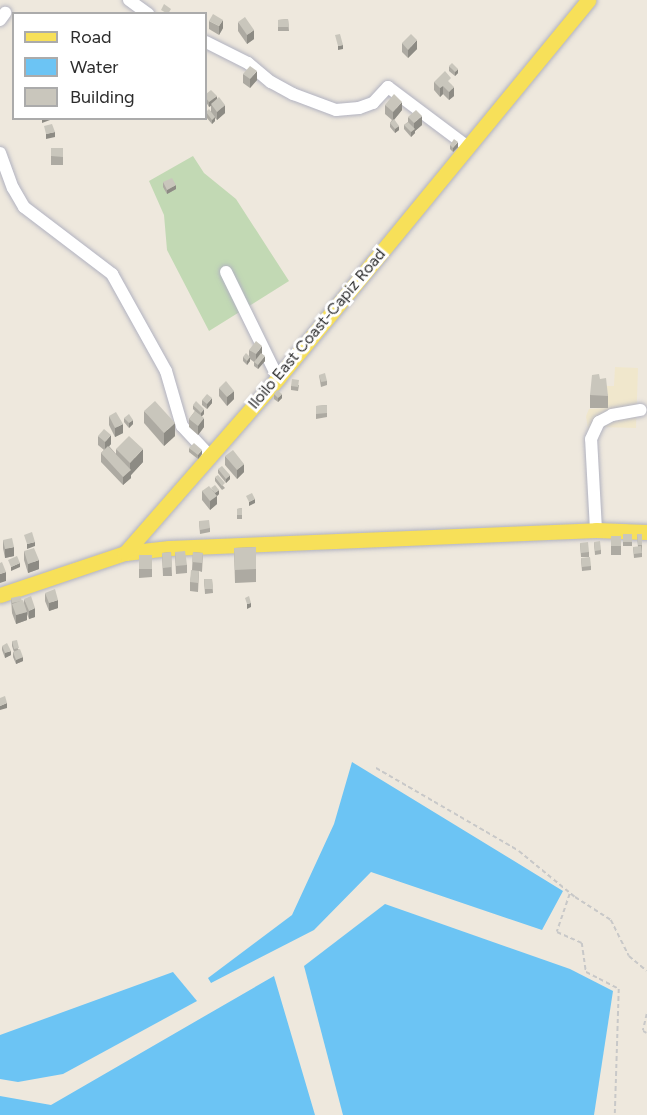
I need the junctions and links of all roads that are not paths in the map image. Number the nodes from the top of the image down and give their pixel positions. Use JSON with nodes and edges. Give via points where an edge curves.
{"nodes":[{"id":1,"x":129,"y":0,"type":"edge"},
{"id":2,"x":589,"y":0,"type":"edge"},
{"id":3,"x":145,"y":12,"type":"edge"},
{"id":4,"x":207,"y":42,"type":"edge"},
{"id":5,"x":468,"y":147,"type":"junction"},
{"id":6,"x":0,"y":153,"type":"edge"},
{"id":7,"x":226,"y":272,"type":"dead end"},
{"id":8,"x":278,"y":378,"type":"junction"},
{"id":9,"x":641,"y":410,"type":"dead end"},
{"id":10,"x":210,"y":456,"type":"junction"},
{"id":11,"x":596,"y":530,"type":"junction"},
{"id":12,"x":647,"y":532,"type":"edge"},
{"id":13,"x":125,"y":553,"type":"junction"},
{"id":14,"x":0,"y":595,"type":"edge"}],
"edges":[{"from":1,"to":3,"type":"street"},
{"from":2,"to":5,"type":"main road","name":"Iloilo East Coast-Capiz Road"},
{"from":4,"to":5,"type":"street","via":[[248,63],[293,94],[336,110],[373,103],[388,87]]},
{"from":5,"to":8,"type":"main road","name":"Iloilo East Coast-Capiz Road"},
{"from":6,"to":10,"type":"street","via":[[24,207],[112,274],[166,372],[182,426]]},
{"from":7,"to":8,"type":"street"},
{"from":8,"to":10,"type":"main road","name":"Iloilo East Coast-Capiz Road"},
{"from":9,"to":11,"type":"street","via":[[612,415],[599,422],[591,439]]},
{"from":10,"to":13,"type":"main road","name":"Iloilo East Coast-Capiz Road"},
{"from":11,"to":12,"type":"main road"},
{"from":11,"to":13,"type":"main road"},
{"from":13,"to":14,"type":"main road"}]}
